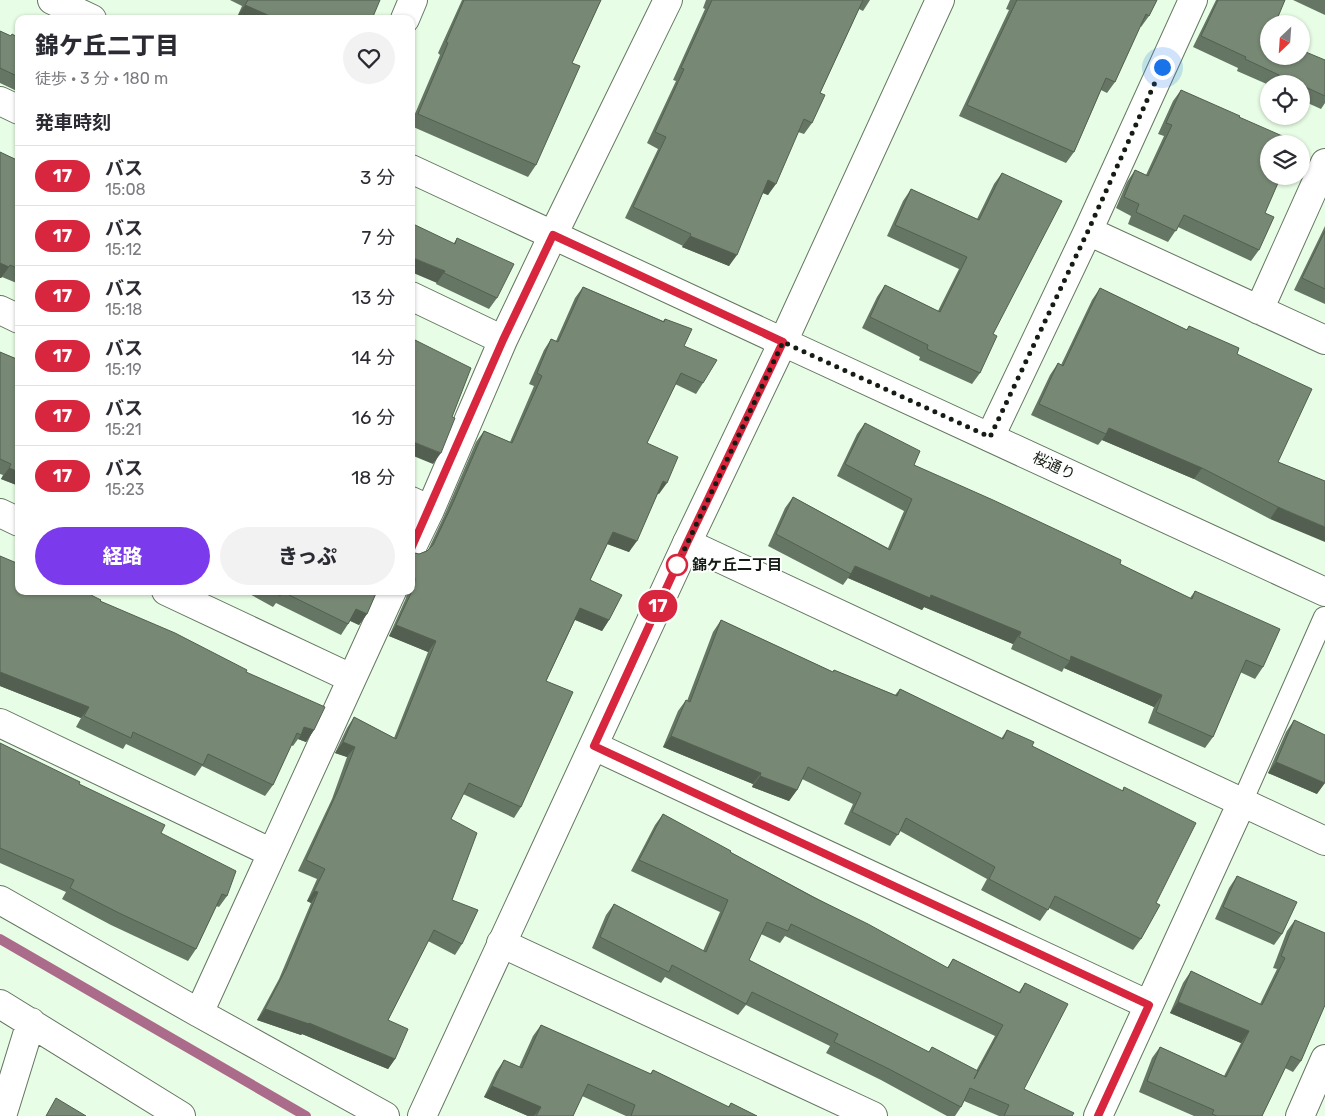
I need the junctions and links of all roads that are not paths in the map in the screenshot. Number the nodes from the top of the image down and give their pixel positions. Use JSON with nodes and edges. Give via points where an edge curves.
{"nodes":[{"id":1,"x":52,"y":0,"type":"edge"},
{"id":2,"x":414,"y":0,"type":"edge"},
{"id":3,"x":668,"y":0,"type":"edge"},
{"id":4,"x":940,"y":0,"type":"edge"},
{"id":5,"x":1193,"y":0,"type":"edge"},
{"id":6,"x":84,"y":15,"type":"edge"},
{"id":7,"x":407,"y":15,"type":"edge"},
{"id":8,"x":0,"y":101,"type":"edge"},
{"id":9,"x":15,"y":108,"type":"edge"},
{"id":10,"x":1325,"y":163,"type":"edge"},
{"id":11,"x":415,"y":171,"type":"edge"},
{"id":12,"x":1088,"y":231,"type":"junction"},
{"id":13,"x":553,"y":235,"type":"junction"},
{"id":14,"x":415,"y":298,"type":"edge"},
{"id":15,"x":0,"y":310,"type":"edge"},
{"id":16,"x":1259,"y":310,"type":"junction"},
{"id":17,"x":15,"y":317,"type":"edge"},
{"id":18,"x":503,"y":340,"type":"junction"},
{"id":19,"x":1325,"y":340,"type":"edge"},
{"id":20,"x":783,"y":342,"type":"junction"},
{"id":21,"x":990,"y":437,"type":"junction"},
{"id":22,"x":420,"y":505,"type":"edge"},
{"id":23,"x":0,"y":513,"type":"edge"},
{"id":24,"x":15,"y":520,"type":"edge"},
{"id":25,"x":415,"y":529,"type":"edge"},
{"id":26,"x":687,"y":543,"type":"junction"},
{"id":27,"x":175,"y":595,"type":"edge"},
{"id":28,"x":390,"y":595,"type":"edge"},
{"id":29,"x":1324,"y":605,"type":"edge"},
{"id":30,"x":351,"y":678,"type":"junction"},
{"id":31,"x":0,"y":723,"type":"edge"},
{"id":32,"x":594,"y":746,"type":"junction"},
{"id":33,"x":1242,"y":802,"type":"junction"},
{"id":34,"x":1325,"y":841,"type":"edge"},
{"id":35,"x":272,"y":853,"type":"junction"},
{"id":36,"x":0,"y":900,"type":"edge"},
{"id":37,"x":501,"y":943,"type":"junction"},
{"id":38,"x":0,"y":1004,"type":"edge"},
{"id":39,"x":1149,"y":1005,"type":"junction"},
{"id":40,"x":199,"y":1013,"type":"junction"},
{"id":41,"x":32,"y":1022,"type":"junction"},
{"id":42,"x":1325,"y":1059,"type":"edge"},
{"id":43,"x":2,"y":1116,"type":"edge"},
{"id":44,"x":181,"y":1116,"type":"edge"},
{"id":45,"x":385,"y":1116,"type":"edge"},
{"id":46,"x":422,"y":1116,"type":"edge"},
{"id":47,"x":873,"y":1116,"type":"edge"},
{"id":48,"x":1098,"y":1116,"type":"edge"},
{"id":49,"x":1300,"y":1116,"type":"edge"}],
"edges":[{"from":1,"to":6,"type":"street"},
{"from":2,"to":7,"type":"street"},
{"from":3,"to":13,"type":"street"},
{"from":4,"to":20,"type":"street"},
{"from":5,"to":12,"type":"street"},
{"from":8,"to":9,"type":"street"},
{"from":10,"to":16,"type":"street"},
{"from":11,"to":13,"type":"street","name":"桜通り"},
{"from":12,"to":16,"type":"street"},
{"from":12,"to":21,"type":"street"},
{"from":13,"to":18,"type":"street"},
{"from":13,"to":20,"type":"street","name":"桜通り"},
{"from":14,"to":18,"type":"street"},
{"from":15,"to":17,"type":"street"},
{"from":16,"to":19,"type":"street"},
{"from":18,"to":22,"type":"street"},
{"from":20,"to":21,"type":"street","name":"桜通り"},
{"from":20,"to":26,"type":"street"},
{"from":21,"to":29,"type":"street","name":"桜通り"},
{"from":22,"to":25,"type":"street"},
{"from":23,"to":24,"type":"street"},
{"from":26,"to":32,"type":"street"},
{"from":26,"to":33,"type":"street"},
{"from":27,"to":30,"type":"street"},
{"from":28,"to":30,"type":"street"},
{"from":29,"to":33,"type":"street"},
{"from":30,"to":35,"type":"street"},
{"from":31,"to":35,"type":"street"},
{"from":32,"to":37,"type":"street"},
{"from":32,"to":39,"type":"street"},
{"from":33,"to":34,"type":"street"},
{"from":33,"to":39,"type":"street"},
{"from":35,"to":40,"type":"street"},
{"from":36,"to":40,"type":"street"},
{"from":37,"to":46,"type":"street"},
{"from":37,"to":47,"type":"street"},
{"from":38,"to":41,"type":"street"},
{"from":39,"to":48,"type":"street"},
{"from":40,"to":45,"type":"street"},
{"from":41,"to":43,"type":"street"},
{"from":41,"to":44,"type":"street"},
{"from":42,"to":49,"type":"street"}]}
